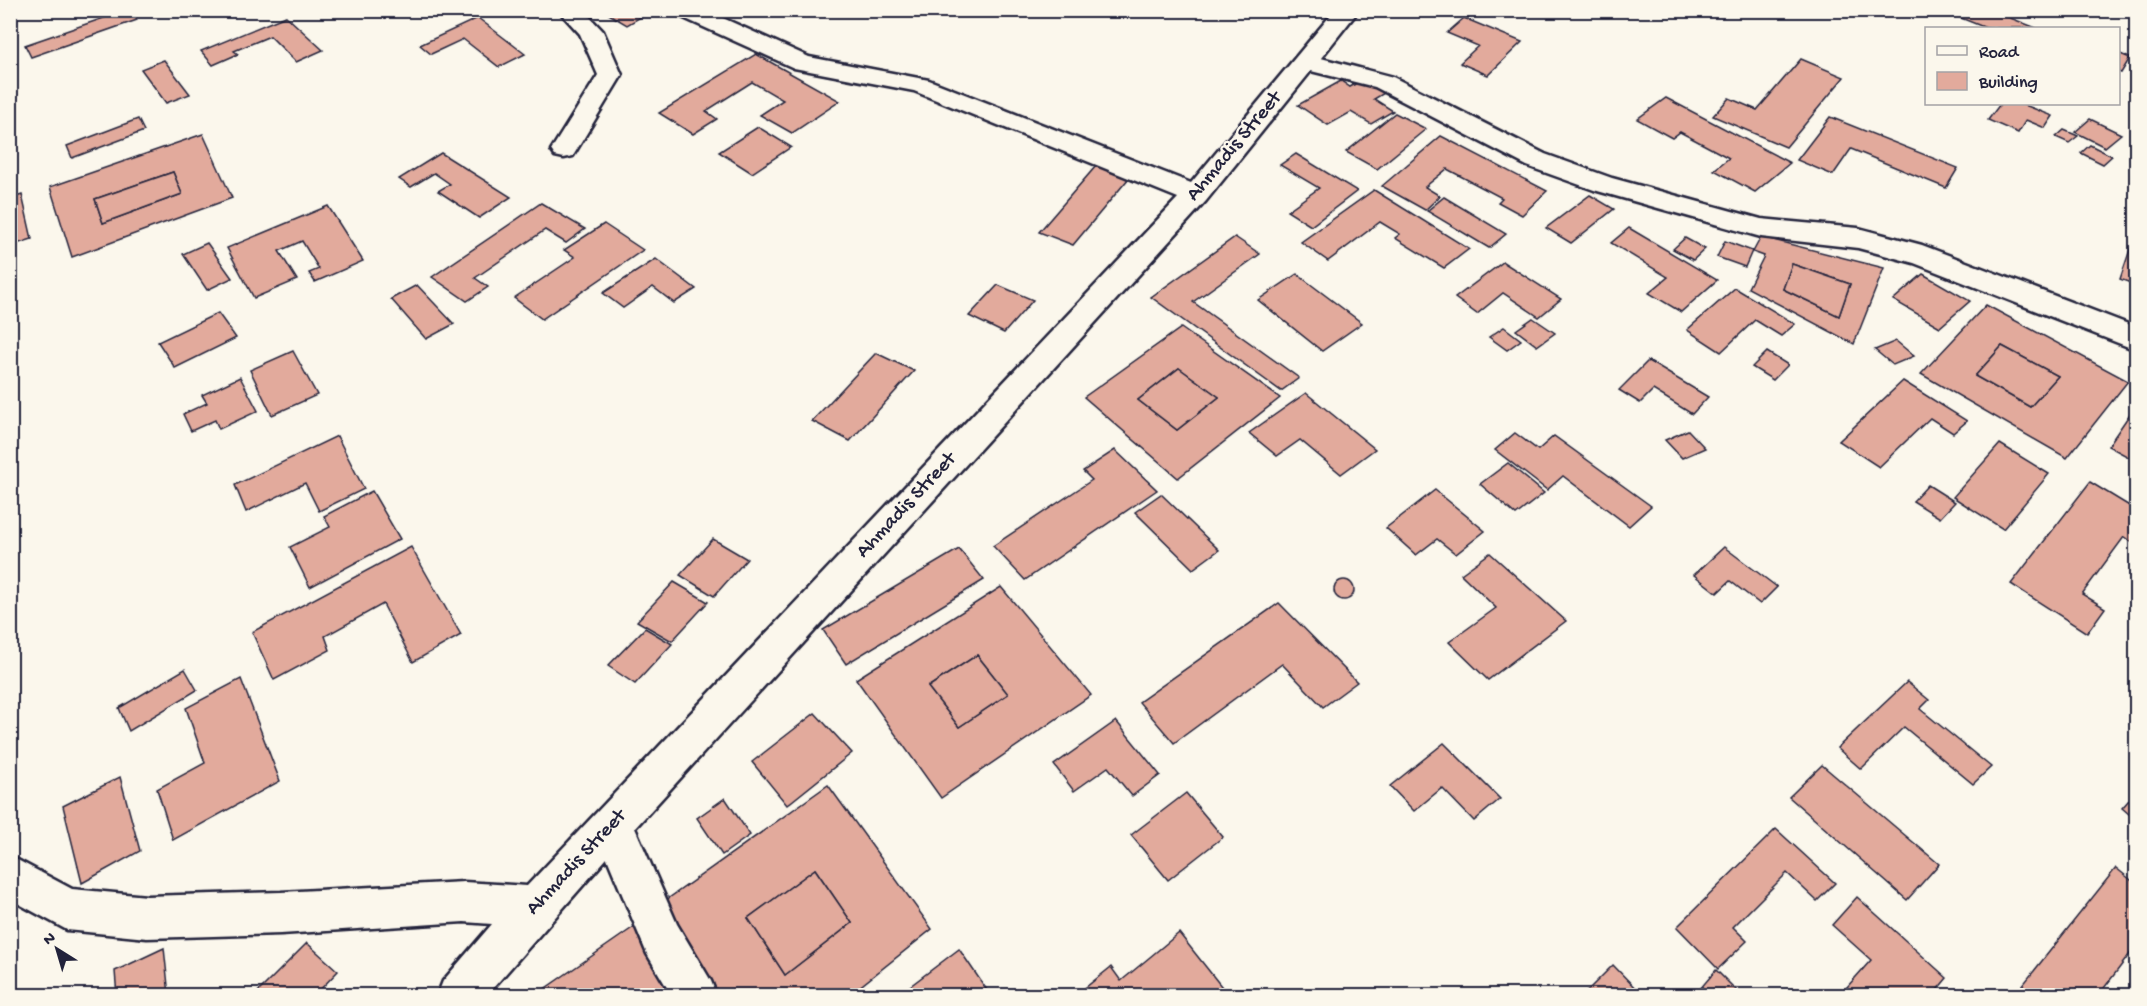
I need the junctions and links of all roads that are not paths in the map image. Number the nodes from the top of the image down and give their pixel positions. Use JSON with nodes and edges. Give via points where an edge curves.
{"nodes":[{"id":1,"x":569,"y":10,"type":"edge"},
{"id":2,"x":686,"y":10,"type":"edge"},
{"id":3,"x":1348,"y":10,"type":"edge"},
{"id":4,"x":1306,"y":62,"type":"junction"},
{"id":5,"x":564,"y":150,"type":"dead end"},
{"id":6,"x":1196,"y":195,"type":"junction"},
{"id":7,"x":2136,"y":339,"type":"edge"},
{"id":8,"x":613,"y":824,"type":"junction"},
{"id":9,"x":10,"y":876,"type":"edge"},
{"id":10,"x":535,"y":907,"type":"junction"},
{"id":11,"x":458,"y":996,"type":"edge"},
{"id":12,"x":696,"y":996,"type":"edge"}],
"edges":[{"from":1,"to":5,"type":"street","via":[[591,31],[610,75]]},
{"from":2,"to":6,"type":"street","via":[[803,63],[920,85]]},
{"from":3,"to":4,"type":"street","name":"Ahmadis Street"},
{"from":4,"to":6,"type":"street","name":"Ahmadis Street"},
{"from":4,"to":7,"type":"street","via":[[1384,82],[1536,160],[1603,184],[1761,228],[1858,238],[1922,255]]},
{"from":6,"to":8,"type":"street","name":"Ahmadis Street"},
{"from":8,"to":10,"type":"street","name":"Ahmadis Street"},
{"from":8,"to":12,"type":"street","via":[[662,939]]},
{"from":9,"to":10,"type":"street","via":[[67,909],[147,917],[464,902]]},
{"from":10,"to":11,"type":"street","name":"Ahmadis Street"}]}
